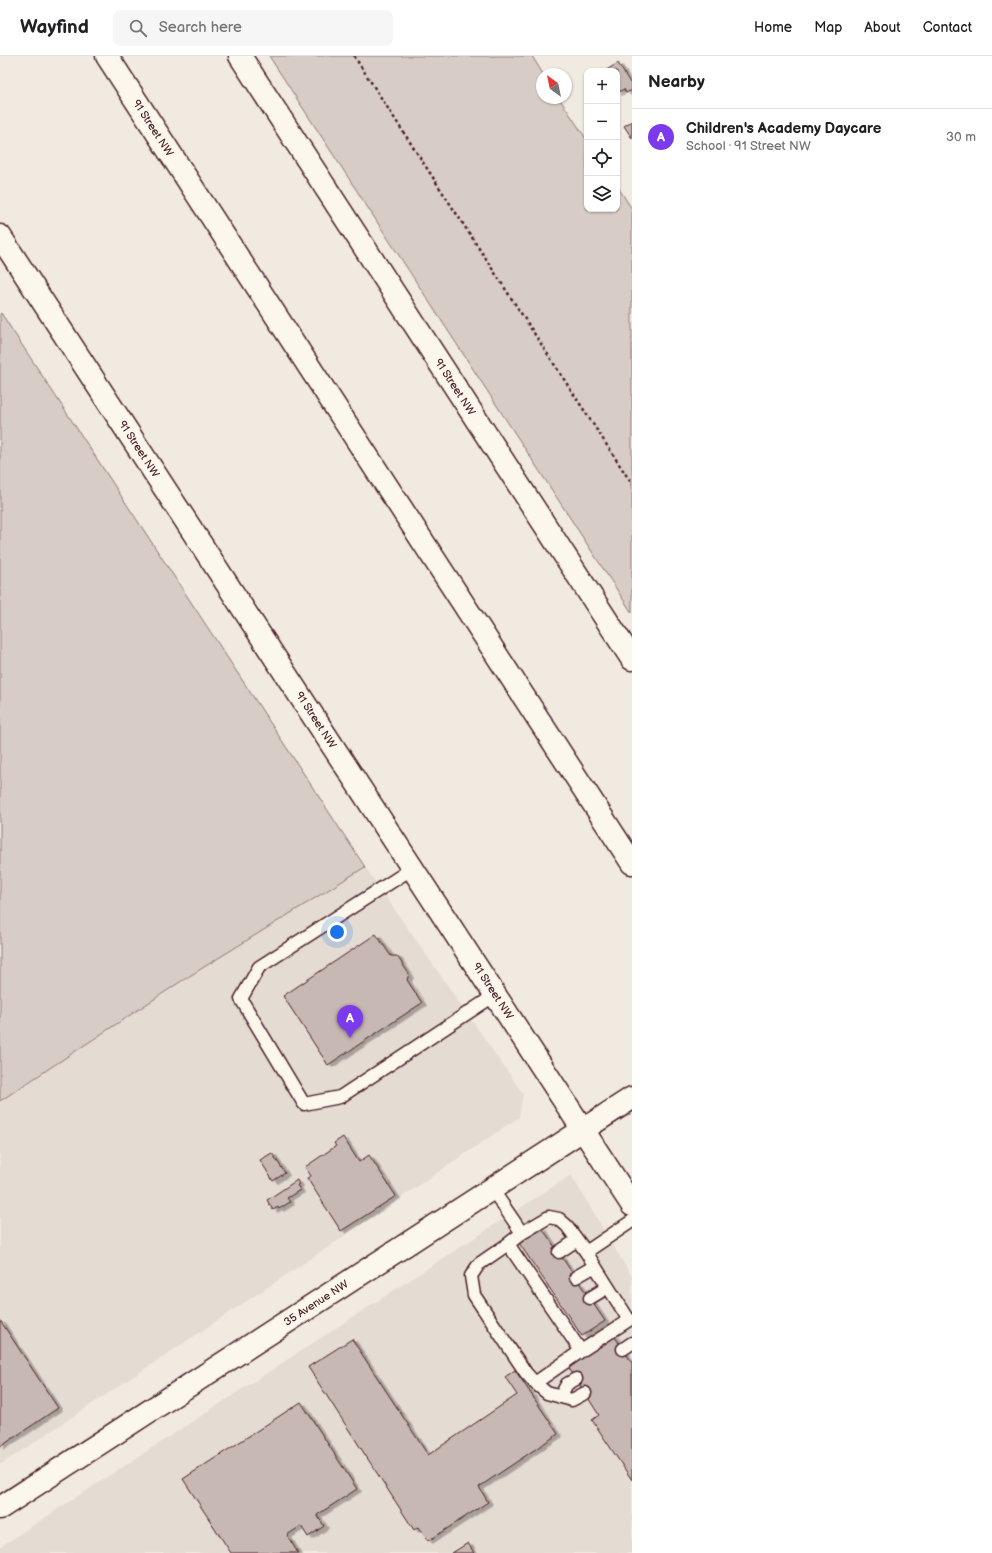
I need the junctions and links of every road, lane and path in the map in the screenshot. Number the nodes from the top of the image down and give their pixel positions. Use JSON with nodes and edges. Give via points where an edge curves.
{"nodes":[{"id":1,"x":107,"y":56,"type":"edge"},
{"id":2,"x":240,"y":56,"type":"edge"},
{"id":3,"x":354,"y":56,"type":"edge"},
{"id":4,"x":0,"y":236,"type":"edge"},
{"id":5,"x":632,"y":484,"type":"edge"},
{"id":6,"x":632,"y":658,"type":"edge"},
{"id":7,"x":632,"y":863,"type":"edge"},
{"id":8,"x":413,"y":868,"type":"junction"},
{"id":9,"x":495,"y":995,"type":"junction"},
{"id":10,"x":632,"y":1098,"type":"edge"},
{"id":11,"x":584,"y":1130,"type":"junction"},
{"id":12,"x":492,"y":1189,"type":"junction"},
{"id":13,"x":632,"y":1205,"type":"edge"},
{"id":14,"x":632,"y":1221,"type":"edge"},
{"id":15,"x":522,"y":1233,"type":"junction"},
{"id":16,"x":577,"y":1240,"type":"junction"},
{"id":17,"x":508,"y":1244,"type":"junction"},
{"id":18,"x":559,"y":1252,"type":"dead end"},
{"id":19,"x":586,"y":1252,"type":"junction"},
{"id":20,"x":595,"y":1266,"type":"junction"},
{"id":21,"x":576,"y":1277,"type":"dead end"},
{"id":22,"x":608,"y":1286,"type":"junction"},
{"id":23,"x":590,"y":1298,"type":"dead end"},
{"id":24,"x":630,"y":1320,"type":"edge"},
{"id":25,"x":581,"y":1351,"type":"junction"},
{"id":26,"x":576,"y":1379,"type":"dead end"},
{"id":27,"x":535,"y":1383,"type":"junction"},
{"id":28,"x":585,"y":1393,"type":"dead end"},
{"id":29,"x":560,"y":1397,"type":"junction"},
{"id":30,"x":0,"y":1508,"type":"edge"}],
"edges":[{"from":1,"to":7,"type":"street","name":"91 Street NW"},
{"from":2,"to":6,"type":"street","name":"91 Street NW"},
{"from":3,"to":5,"type":"path"},
{"from":4,"to":8,"type":"street","name":"91 Street NW"},
{"from":8,"to":9,"type":"street","name":"91 Street NW"},
{"from":8,"to":9,"type":"lane","via":[[259,966],[241,999],[304,1104],[340,1097]]},
{"from":9,"to":11,"type":"street","name":"91 Street NW"},
{"from":10,"to":11,"type":"street","name":"35 Avenue NW"},
{"from":11,"to":12,"type":"street","name":"35 Avenue NW"},
{"from":11,"to":13,"type":"street","name":"91 Street NW"},
{"from":12,"to":15,"type":"lane"},
{"from":12,"to":30,"type":"street","name":"35 Avenue NW"},
{"from":14,"to":19,"type":"lane"},
{"from":15,"to":16,"type":"lane","via":[[549,1217],[559,1219]]},
{"from":15,"to":17,"type":"lane"},
{"from":16,"to":18,"type":"lane"},
{"from":16,"to":19,"type":"lane"},
{"from":17,"to":25,"type":"lane","via":[[531,1268],[563,1317]]},
{"from":17,"to":27,"type":"lane","via":[[479,1264],[471,1276],[474,1295]]},
{"from":19,"to":20,"type":"lane"},
{"from":20,"to":21,"type":"lane"},
{"from":20,"to":22,"type":"lane"},
{"from":22,"to":23,"type":"lane"},
{"from":22,"to":24,"type":"lane"},
{"from":24,"to":25,"type":"lane"},
{"from":25,"to":27,"type":"lane"},
{"from":26,"to":29,"type":"lane","via":[[567,1384]]},
{"from":27,"to":29,"type":"lane","via":[[547,1393]]},
{"from":28,"to":29,"type":"lane","via":[[572,1400]]}]}
